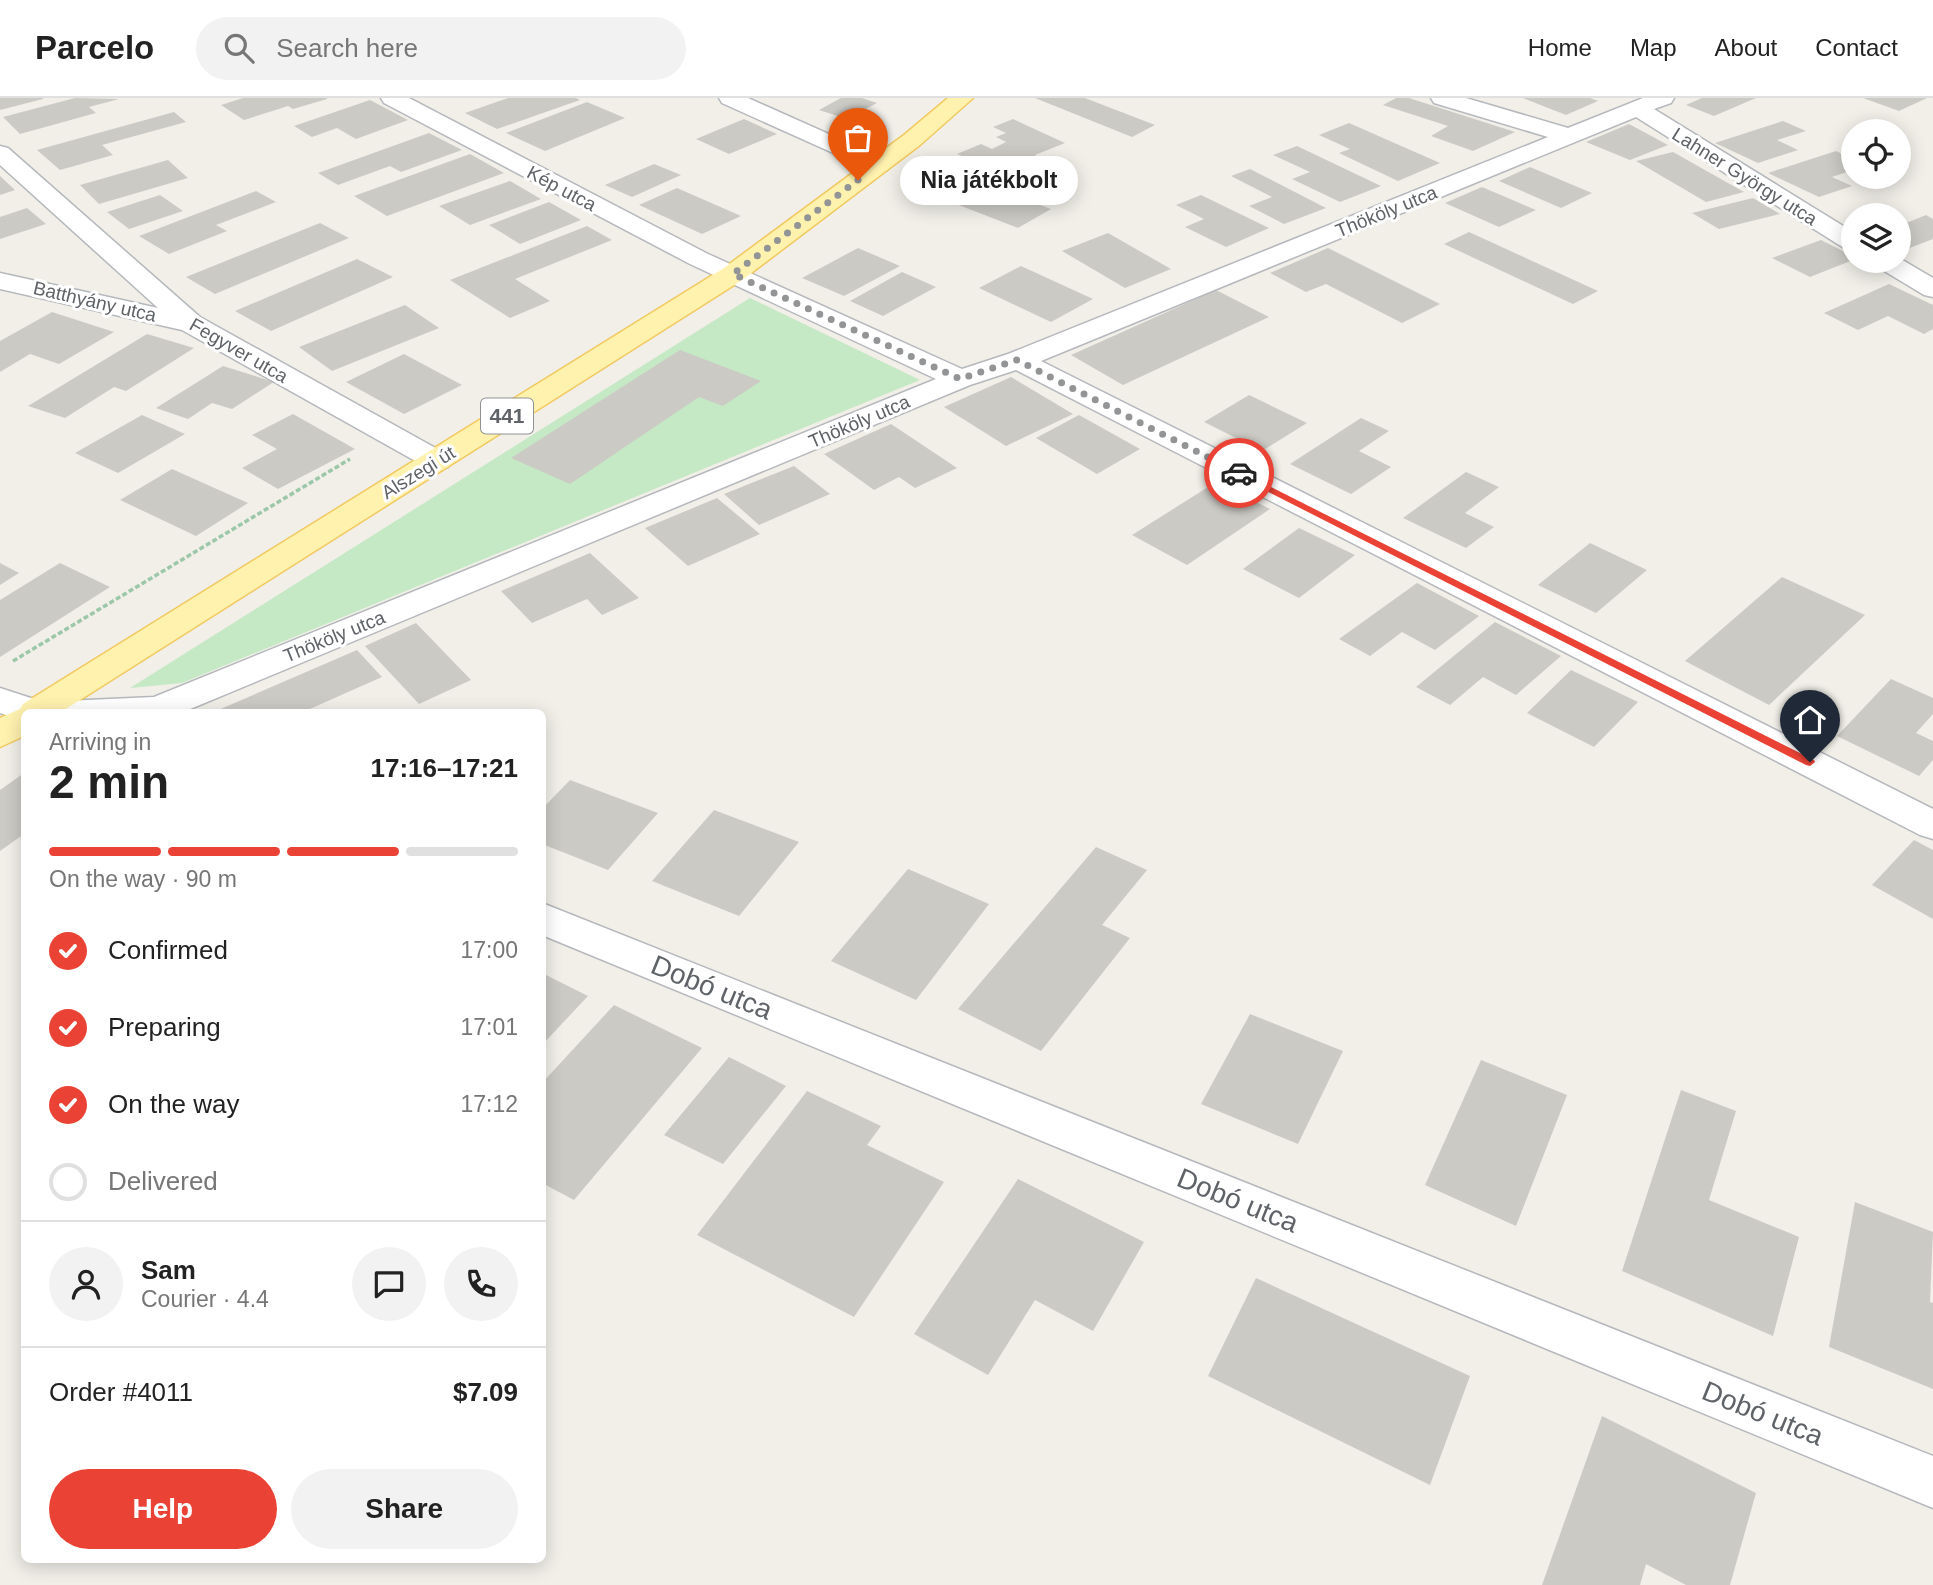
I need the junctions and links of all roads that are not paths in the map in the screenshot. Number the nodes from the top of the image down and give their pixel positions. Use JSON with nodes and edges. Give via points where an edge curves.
{"nodes":[{"id":1,"x":392,"y":98,"type":"edge"},
{"id":2,"x":730,"y":98,"type":"edge"},
{"id":3,"x":961,"y":98,"type":"edge"},
{"id":4,"x":1442,"y":98,"type":"edge"},
{"id":5,"x":1650,"y":103,"type":"edge"},
{"id":6,"x":1570,"y":136,"type":"junction"},
{"id":7,"x":0,"y":153,"type":"edge"},
{"id":8,"x":879,"y":164,"type":"junction"},
{"id":9,"x":1841,"y":235,"type":"edge"},
{"id":10,"x":1906,"y":273,"type":"edge"},
{"id":11,"x":733,"y":274,"type":"junction"},
{"id":12,"x":0,"y":281,"type":"edge"},
{"id":13,"x":1933,"y":289,"type":"edge"},
{"id":14,"x":190,"y":323,"type":"junction"},
{"id":15,"x":1017,"y":360,"type":"junction"},
{"id":16,"x":960,"y":379,"type":"junction"},
{"id":17,"x":437,"y":461,"type":"junction"},
{"id":18,"x":0,"y":700,"type":"edge"},
{"id":19,"x":26,"y":709,"type":"edge"},
{"id":20,"x":40,"y":709,"type":"edge"},
{"id":21,"x":158,"y":709,"type":"edge"},
{"id":22,"x":21,"y":722,"type":"edge"},
{"id":23,"x":0,"y":735,"type":"edge"},
{"id":24,"x":1933,"y":825,"type":"edge"},
{"id":25,"x":546,"y":920,"type":"edge"},
{"id":26,"x":1933,"y":1482,"type":"edge"}],
"edges":[{"from":1,"to":11,"type":"street","name":"Kép utca"},
{"from":2,"to":8,"type":"street"},
{"from":3,"to":8,"type":"main road","name":"Alszegi út","number":"441"},
{"from":4,"to":6,"type":"street"},
{"from":5,"to":6,"type":"street","name":"Thököly utca"},
{"from":5,"to":9,"type":"street","name":"Lahner György utca"},
{"from":6,"to":15,"type":"street","name":"Thököly utca"},
{"from":7,"to":14,"type":"street","name":"Fegyver utca"},
{"from":8,"to":11,"type":"main road","name":"Alszegi út","number":"441"},
{"from":10,"to":13,"type":"street"},
{"from":11,"to":16,"type":"street","name":"Kép utca"},
{"from":11,"to":17,"type":"main road","name":"Alszegi út","number":"441"},
{"from":12,"to":14,"type":"street","name":"Batthyány utca"},
{"from":14,"to":17,"type":"street","name":"Fegyver utca"},
{"from":15,"to":16,"type":"street","name":"Thököly utca"},
{"from":15,"to":24,"type":"street"},
{"from":16,"to":21,"type":"street","name":"Thököly utca"},
{"from":17,"to":20,"type":"main road","name":"Alszegi út","number":"441"},
{"from":18,"to":19,"type":"street"},
{"from":22,"to":23,"type":"main road"},
{"from":25,"to":26,"type":"street","name":"Dobó utca"}]}
